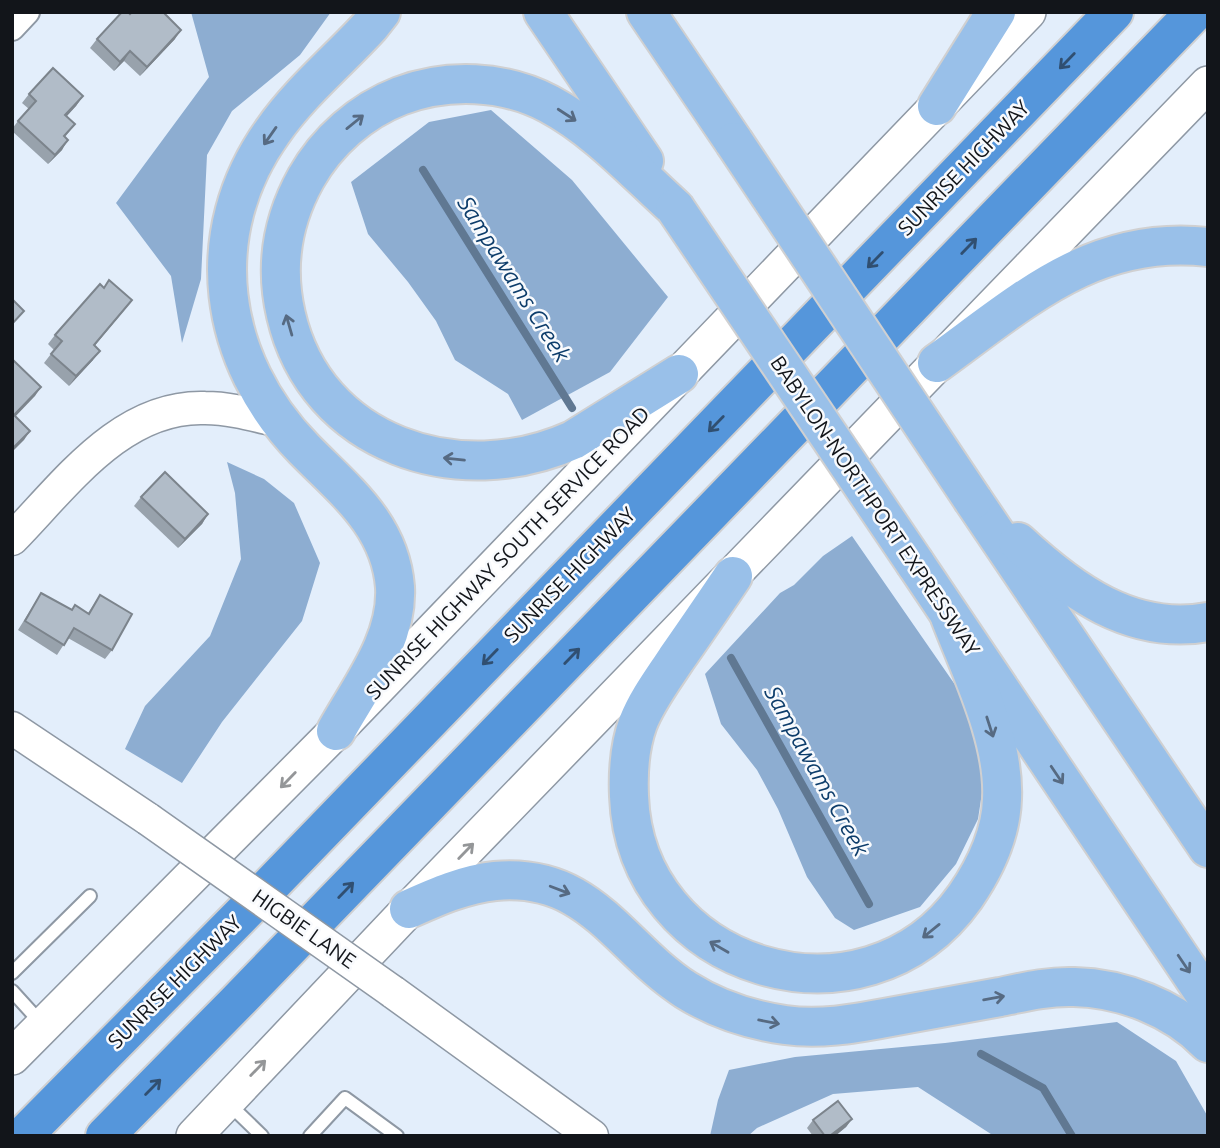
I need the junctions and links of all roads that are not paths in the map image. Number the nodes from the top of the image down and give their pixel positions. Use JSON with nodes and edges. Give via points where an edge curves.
{"nodes":[{"id":1,"x":27,"y":12,"type":"edge"},
{"id":2,"x":381,"y":12,"type":"edge"},
{"id":3,"x":543,"y":12,"type":"edge"},
{"id":4,"x":646,"y":12,"type":"edge"},
{"id":5,"x":669,"y":12,"type":"edge"},
{"id":6,"x":996,"y":12,"type":"edge"},
{"id":7,"x":1028,"y":12,"type":"edge"},
{"id":8,"x":1114,"y":12,"type":"edge"},
{"id":9,"x":1195,"y":12,"type":"edge"},
{"id":10,"x":12,"y":27,"type":"edge"},
{"id":11,"x":694,"y":82,"type":"junction"},
{"id":12,"x":1208,"y":85,"type":"edge"},
{"id":13,"x":937,"y":106,"type":"junction"},
{"id":14,"x":675,"y":208,"type":"junction"},
{"id":15,"x":1208,"y":247,"type":"edge"},
{"id":16,"x":937,"y":363,"type":"junction"},
{"id":17,"x":680,"y":374,"type":"junction"},
{"id":18,"x":279,"y":421,"type":"junction"},
{"id":19,"x":973,"y":500,"type":"junction"},
{"id":20,"x":12,"y":539,"type":"edge"},
{"id":21,"x":733,"y":576,"type":"junction"},
{"id":22,"x":950,"y":617,"type":"junction"},
{"id":23,"x":1208,"y":622,"type":"edge"},
{"id":24,"x":12,"y":728,"type":"edge"},
{"id":25,"x":336,"y":731,"type":"junction"},
{"id":26,"x":1208,"y":848,"type":"edge"},
{"id":27,"x":90,"y":896,"type":"dead end"},
{"id":28,"x":410,"y":909,"type":"junction"},
{"id":29,"x":12,"y":972,"type":"edge"},
{"id":30,"x":12,"y":991,"type":"edge"},
{"id":31,"x":1208,"y":999,"type":"edge"},
{"id":32,"x":44,"y":1027,"type":"junction"},
{"id":33,"x":1208,"y":1043,"type":"edge"},
{"id":34,"x":12,"y":1057,"type":"edge"},
{"id":35,"x":227,"y":1101,"type":"junction"},
{"id":36,"x":23,"y":1136,"type":"edge"},
{"id":37,"x":104,"y":1136,"type":"edge"},
{"id":38,"x":194,"y":1136,"type":"edge"},
{"id":39,"x":262,"y":1136,"type":"edge"},
{"id":40,"x":310,"y":1136,"type":"edge"},
{"id":41,"x":397,"y":1136,"type":"edge"},
{"id":42,"x":592,"y":1136,"type":"edge"}],
"edges":[{"from":1,"to":10,"type":"street"},
{"from":2,"to":18,"type":"main road","one_way":true,"via":[[273,131],[249,172],[234,218],[228,265],[234,331],[247,369]]},
{"from":3,"to":14,"type":"main road","name":"BABYLON-NORTHPORT EXPRESSWAY"},
{"from":4,"to":11,"type":"main road"},
{"from":5,"to":11,"type":"main road"},
{"from":6,"to":13,"type":"main road"},
{"from":7,"to":13,"type":"main road"},
{"from":8,"to":36,"type":"highway","name":"SUNRISE HIGHWAY","one_way":true},
{"from":37,"to":9,"type":"highway","one_way":true},
{"from":11,"to":19,"type":"main road","bridge":true},
{"from":12,"to":16,"type":"main road"},
{"from":13,"to":17,"type":"main road"},
{"from":17,"to":14,"type":"main road","one_way":true,"via":[[556,448],[503,461],[431,456],[368,431],[319,386],[295,344],[280,276],[291,210],[324,152],[374,108],[433,87],[479,84],[547,103],[587,129]]},
{"from":14,"to":22,"type":"main road","name":"BABYLON-NORTHPORT EXPRESSWAY","bridge":true},
{"from":15,"to":16,"type":"main road","via":[[1157,246],[1077,267]]},
{"from":16,"to":21,"type":"main road"},
{"from":17,"to":25,"type":"main road","name":"SUNRISE HIGHWAY SOUTH SERVICE ROAD"},
{"from":18,"to":20,"type":"street","via":[[203,407],[149,418],[88,460]]},
{"from":18,"to":25,"type":"main road","via":[[365,510],[383,538],[393,570],[390,630]]},
{"from":19,"to":23,"type":"main road","via":[[1060,579],[1102,607],[1175,625]]},
{"from":19,"to":26,"type":"main road"},
{"from":22,"to":21,"type":"main road","one_way":true,"via":[[994,737],[1002,779],[999,823],[983,867],[945,920],[887,959],[815,975],[766,968],[722,949],[683,922],[645,869],[631,827],[628,783],[638,724],[656,689]]},
{"from":28,"to":21,"type":"main road","one_way":true},
{"from":22,"to":31,"type":"main road","name":"BABYLON-NORTHPORT EXPRESSWAY","one_way":true},
{"from":24,"to":42,"type":"street","name":"HIGBIE LANE","bridge":true,"via":[[148,819]]},
{"from":25,"to":32,"type":"main road","one_way":true},
{"from":27,"to":29,"type":"lane"},
{"from":28,"to":33,"type":"main road","one_way":true,"via":[[493,881],[545,884],[590,906],[686,990],[742,1016],[788,1026],[854,1024],[1072,986],[1146,1002],[1183,1022]]},
{"from":35,"to":28,"type":"main road","one_way":true},
{"from":30,"to":32,"type":"lane"},
{"from":32,"to":34,"type":"main road"},
{"from":35,"to":38,"type":"main road"},
{"from":35,"to":39,"type":"lane"},
{"from":40,"to":41,"type":"lane","via":[[345,1098]]}]}
